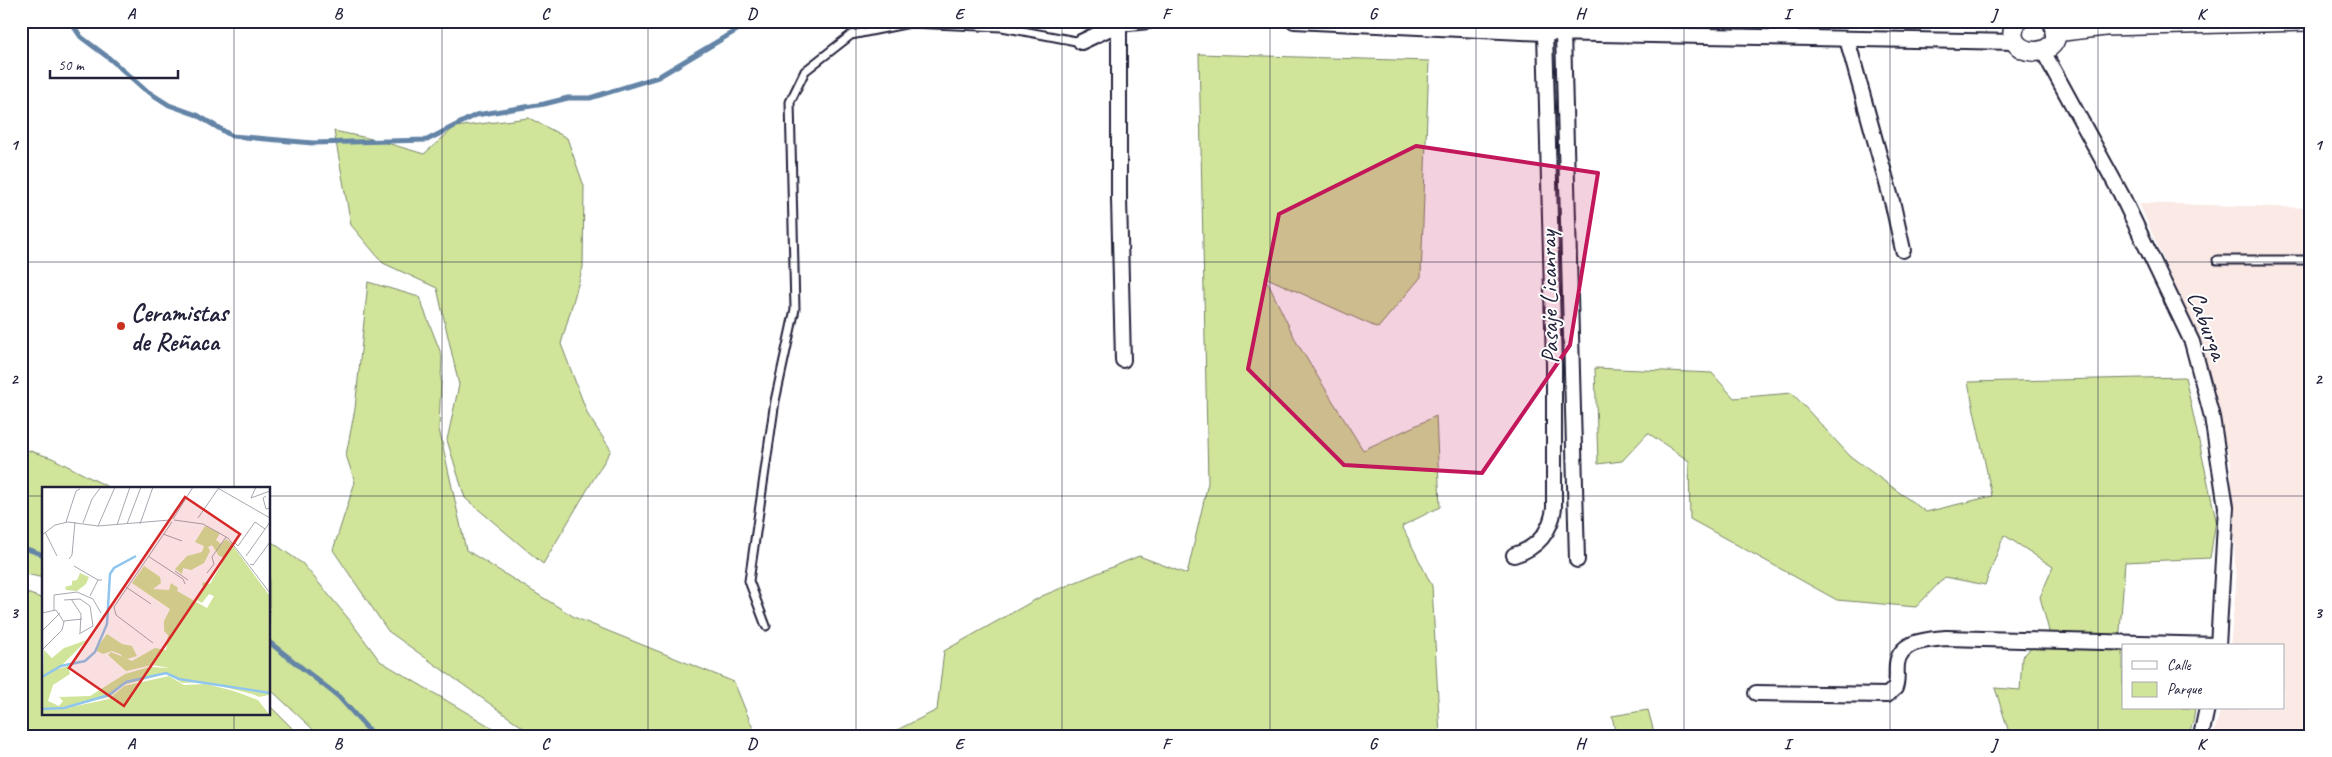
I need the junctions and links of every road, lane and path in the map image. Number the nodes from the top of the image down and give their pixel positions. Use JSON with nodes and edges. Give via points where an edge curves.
{"nodes":[{"id":1,"x":1149,"y":21,"type":"edge"},
{"id":2,"x":1294,"y":21,"type":"edge"},
{"id":3,"x":2016,"y":21,"type":"edge"},
{"id":4,"x":2307,"y":21,"type":"edge"},
{"id":5,"x":1118,"y":24,"type":"junction"},
{"id":6,"x":2053,"y":26,"type":"edge"},
{"id":7,"x":1545,"y":33,"type":"junction"},
{"id":8,"x":1563,"y":33,"type":"junction"},
{"id":9,"x":1847,"y":39,"type":"junction"},
{"id":10,"x":1081,"y":42,"type":"joint"},
{"id":11,"x":2016,"y":42,"type":"junction"},
{"id":12,"x":2043,"y":51,"type":"junction"},
{"id":13,"x":1903,"y":250,"type":"dead end"},
{"id":14,"x":2217,"y":260,"type":"dead end"},
{"id":15,"x":2311,"y":260,"type":"edge"},
{"id":16,"x":1123,"y":360,"type":"dead end"},
{"id":17,"x":1514,"y":555,"type":"dead end"},
{"id":18,"x":1577,"y":560,"type":"dead end"},
{"id":19,"x":766,"y":626,"type":"dead end"},
{"id":20,"x":2150,"y":644,"type":"edge"},
{"id":21,"x":2218,"y":644,"type":"edge"},
{"id":22,"x":1756,"y":693,"type":"dead end"},
{"id":23,"x":2208,"y":710,"type":"edge"},
{"id":24,"x":2201,"y":736,"type":"edge"}],
"edges":[{"from":1,"to":5,"type":"street"},
{"from":2,"to":7,"type":"street"},
{"from":3,"to":11,"type":"street","via":[[2013,31]]},
{"from":4,"to":6,"type":"street"},
{"from":5,"to":10,"type":"street"},
{"from":5,"to":16,"type":"street","via":[[1118,199]]},
{"from":6,"to":12,"type":"street","via":[[2052,43]]},
{"from":7,"to":8,"type":"street"},
{"from":7,"to":17,"type":"street","via":[[1554,365],[1554,508],[1551,523],[1540,540],[1533,547]]},
{"from":8,"to":9,"type":"street"},
{"from":8,"to":18,"type":"street","name":"Pasaje Licanray"},
{"from":9,"to":11,"type":"street"},
{"from":9,"to":13,"type":"street","via":[[1894,205]]},
{"from":10,"to":19,"type":"lane","via":[[1002,27],[910,23],[852,35],[805,71],[790,102],[796,309],[775,401],[749,581]]},
{"from":11,"to":12,"type":"street","via":[[2031,53]]},
{"from":12,"to":21,"type":"street","name":"Caburga","via":[[2122,194],[2192,342],[2212,417],[2226,507]]},
{"from":14,"to":15,"type":"lane"},
{"from":20,"to":22,"type":"street","via":[[1946,638],[1917,642],[1907,648],[1897,663],[1895,688],[1887,695]]},
{"from":23,"to":24,"type":"street"}]}
